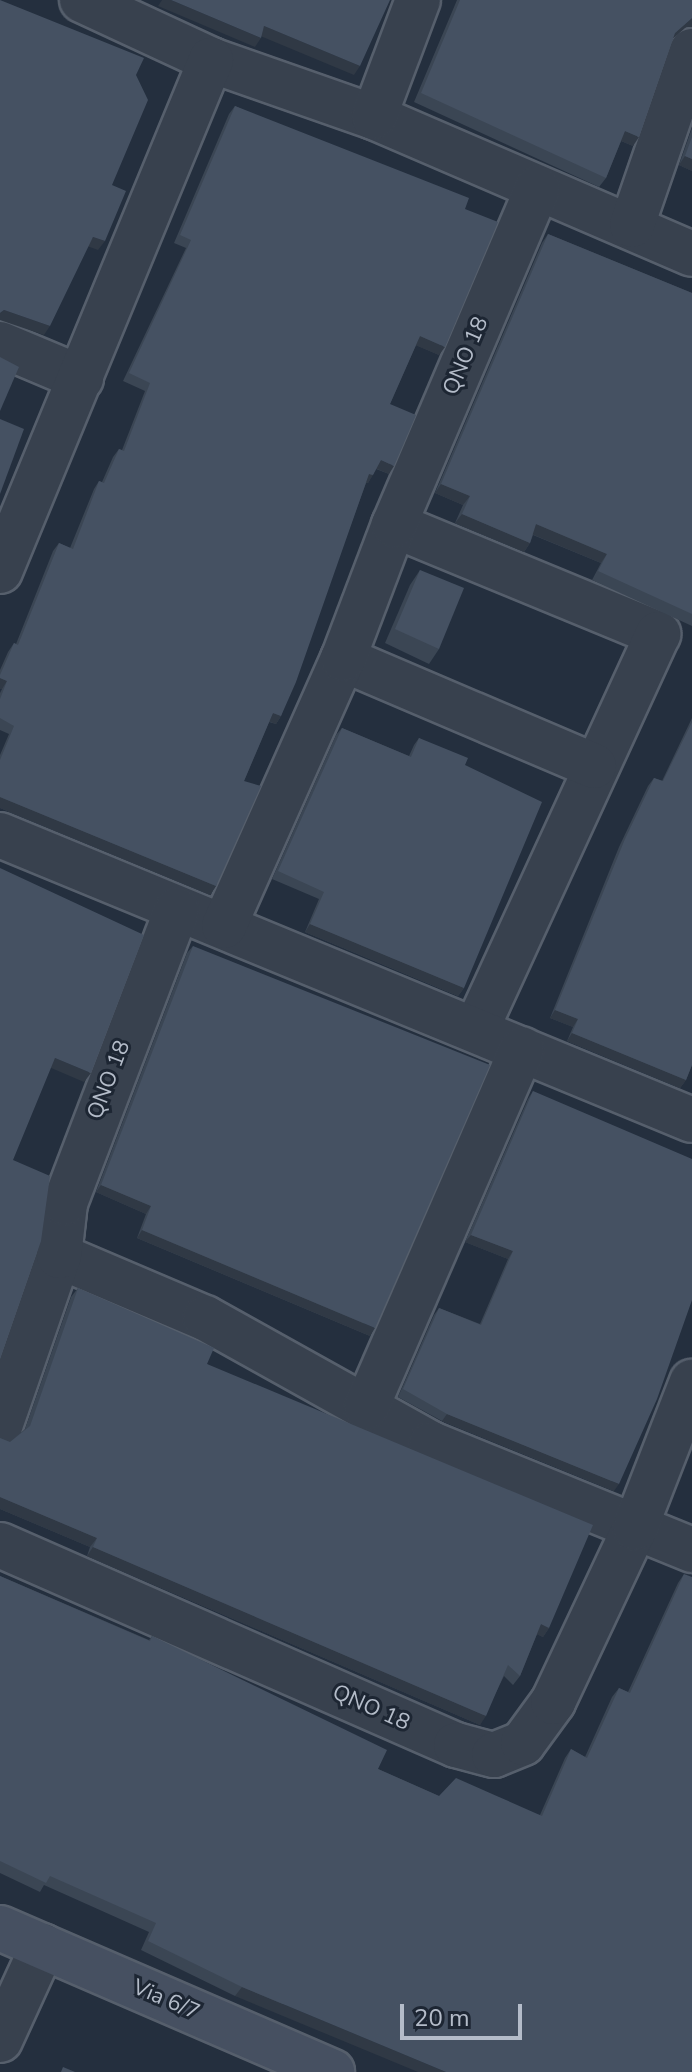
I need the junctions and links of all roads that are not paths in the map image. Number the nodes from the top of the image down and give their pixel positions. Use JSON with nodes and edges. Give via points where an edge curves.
{"nodes":[{"id":1,"x":418,"y":0,"type":"edge"},
{"id":2,"x":103,"y":4,"type":"edge"},
{"id":3,"x":692,"y":51,"type":"edge"},
{"id":4,"x":211,"y":60,"type":"junction"},
{"id":5,"x":374,"y":117,"type":"junction"},
{"id":6,"x":538,"y":188,"type":"junction"},
{"id":7,"x":632,"y":225,"type":"junction"},
{"id":8,"x":692,"y":254,"type":"edge"},
{"id":9,"x":0,"y":344,"type":"edge"},
{"id":10,"x":81,"y":378,"type":"junction"},
{"id":11,"x":394,"y":525,"type":"junction"},
{"id":12,"x":0,"y":571,"type":"edge"},
{"id":13,"x":675,"y":641,"type":"edge"},
{"id":14,"x":343,"y":659,"type":"junction"},
{"id":15,"x":594,"y":766,"type":"junction"},
{"id":16,"x":0,"y":835,"type":"edge"},
{"id":17,"x":177,"y":910,"type":"junction"},
{"id":18,"x":224,"y":926,"type":"junction"},
{"id":19,"x":476,"y":1030,"type":"junction"},
{"id":20,"x":522,"y":1050,"type":"junction"},
{"id":21,"x":692,"y":1120,"type":"edge"},
{"id":22,"x":59,"y":1256,"type":"junction"},
{"id":23,"x":692,"y":1382,"type":"edge"},
{"id":24,"x":366,"y":1408,"type":"junction"},
{"id":25,"x":0,"y":1426,"type":"edge"},
{"id":26,"x":635,"y":1528,"type":"junction"},
{"id":27,"x":0,"y":1545,"type":"edge"},
{"id":28,"x":692,"y":1550,"type":"edge"},
{"id":29,"x":0,"y":1928,"type":"edge"},
{"id":30,"x":43,"y":1946,"type":"junction"},
{"id":31,"x":0,"y":2040,"type":"edge"},
{"id":32,"x":332,"y":2072,"type":"edge"}],
"edges":[{"from":1,"to":5,"type":"street"},
{"from":2,"to":4,"type":"street"},
{"from":3,"to":7,"type":"street"},
{"from":4,"to":5,"type":"street"},
{"from":4,"to":10,"type":"street"},
{"from":5,"to":6,"type":"street"},
{"from":6,"to":7,"type":"street"},
{"from":6,"to":11,"type":"street","name":"QNO 18"},
{"from":7,"to":8,"type":"street"},
{"from":9,"to":10,"type":"street"},
{"from":10,"to":12,"type":"street"},
{"from":11,"to":13,"type":"street"},
{"from":11,"to":14,"type":"street","name":"QNO 18"},
{"from":13,"to":15,"type":"street"},
{"from":14,"to":15,"type":"street"},
{"from":14,"to":18,"type":"street","name":"QNO 18"},
{"from":15,"to":19,"type":"street"},
{"from":16,"to":17,"type":"street"},
{"from":17,"to":18,"type":"street"},
{"from":17,"to":22,"type":"street","name":"QNO 18","via":[[65,1203]]},
{"from":18,"to":19,"type":"street"},
{"from":19,"to":20,"type":"street"},
{"from":20,"to":21,"type":"street"},
{"from":20,"to":24,"type":"street"},
{"from":22,"to":24,"type":"street","via":[[205,1318]]},
{"from":22,"to":25,"type":"street","name":"QNO 18"},
{"from":23,"to":26,"type":"street","name":"QNO 18"},
{"from":24,"to":26,"type":"street","via":[[500,1476]]},
{"from":26,"to":27,"type":"street","name":"QNO 18","via":[[553,1702],[523,1743],[494,1755],[456,1745]]},
{"from":26,"to":28,"type":"street"},
{"from":29,"to":30,"type":"street","name":"Via 6/7"},
{"from":30,"to":31,"type":"street"},
{"from":30,"to":32,"type":"street","name":"Via 6/7"}]}
